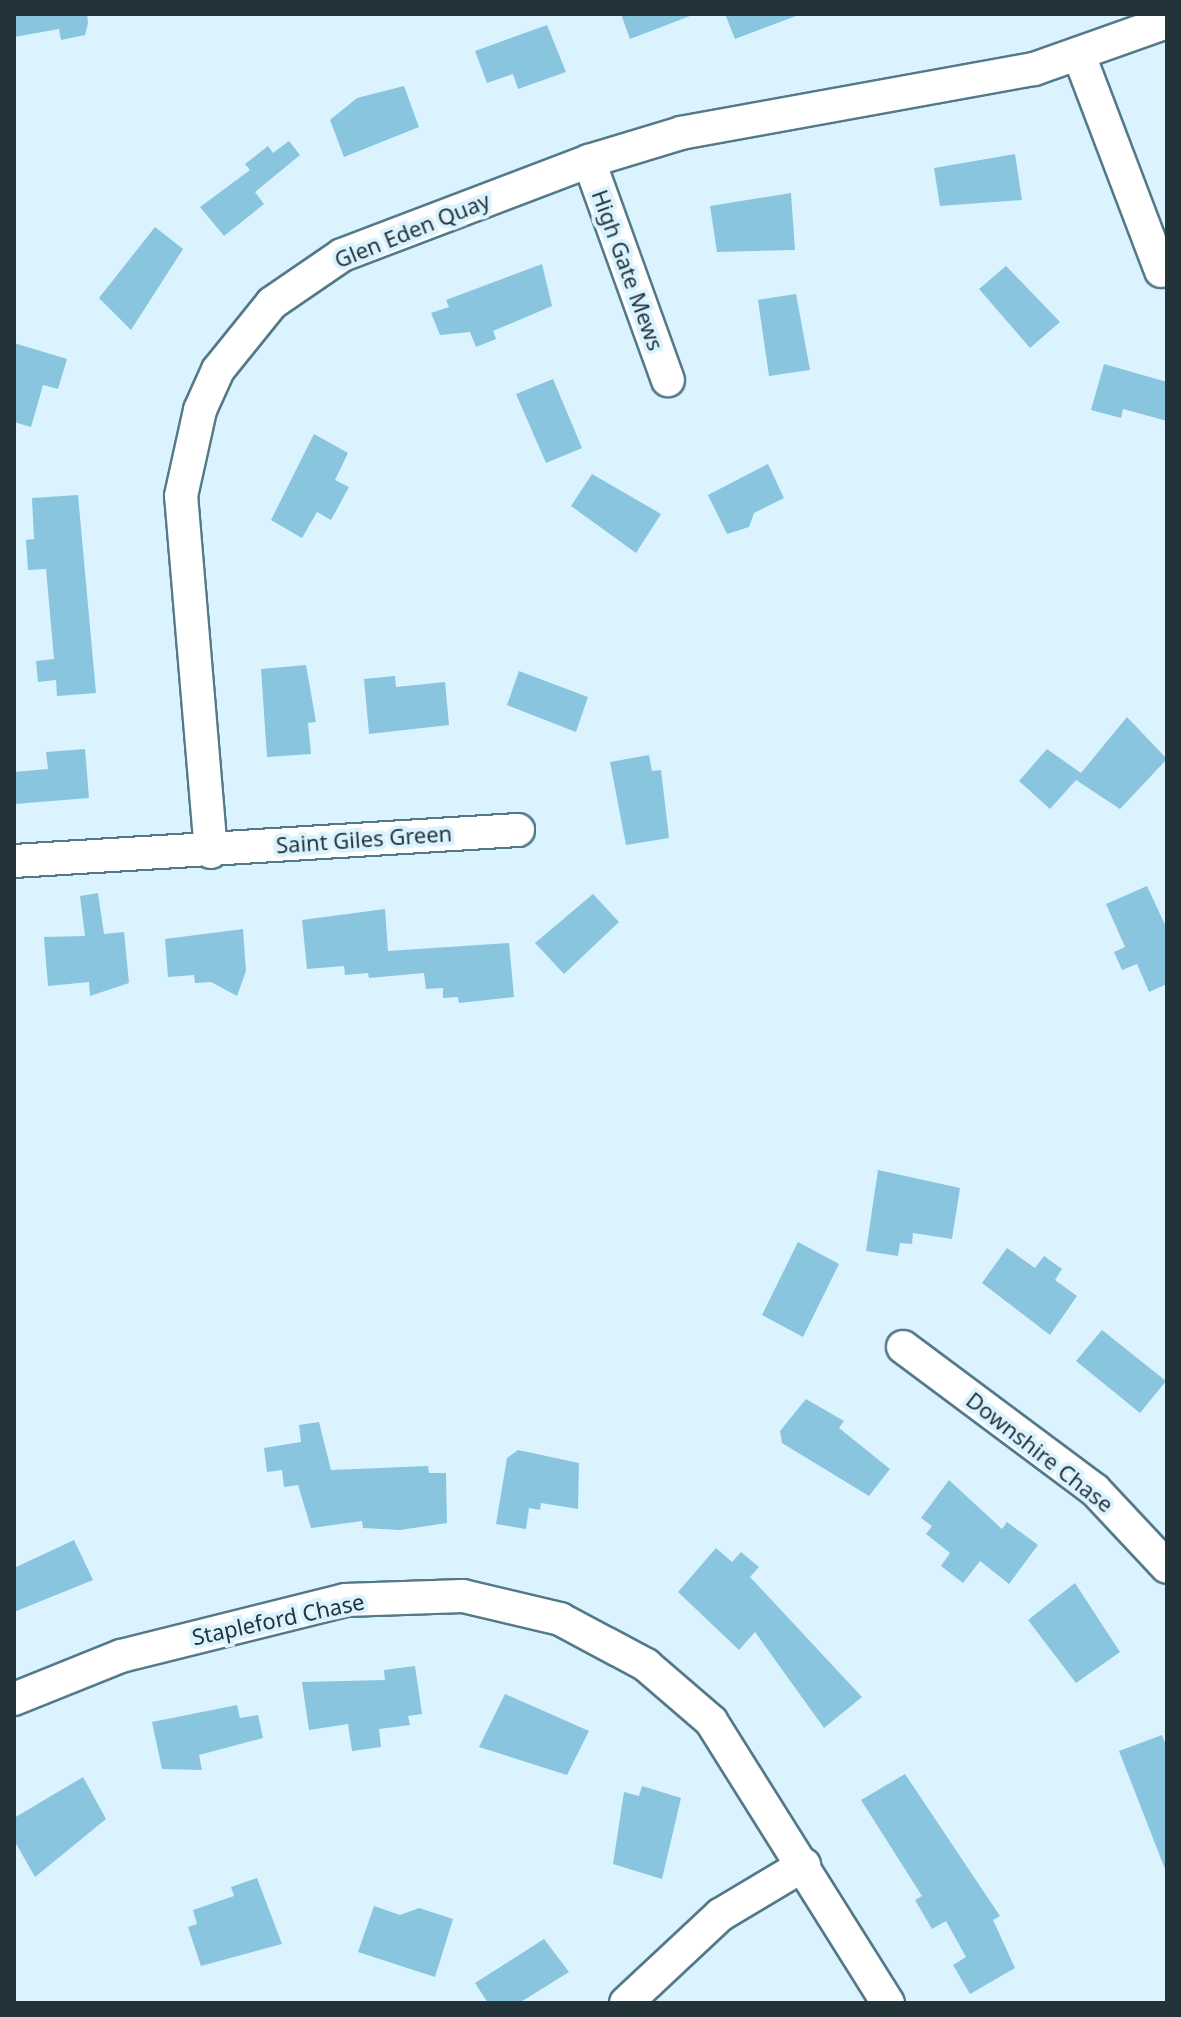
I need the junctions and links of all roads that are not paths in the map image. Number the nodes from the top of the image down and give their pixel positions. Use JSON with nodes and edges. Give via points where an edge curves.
{"nodes":[{"id":1,"x":1167,"y":22,"type":"edge"},
{"id":2,"x":1079,"y":55,"type":"junction"},
{"id":3,"x":589,"y":161,"type":"junction"},
{"id":4,"x":1161,"y":271,"type":"dead end"},
{"id":5,"x":668,"y":380,"type":"dead end"},
{"id":6,"x":518,"y":830,"type":"dead end"},
{"id":7,"x":211,"y":852,"type":"junction"},
{"id":8,"x":14,"y":861,"type":"edge"},
{"id":9,"x":903,"y":1347,"type":"dead end"},
{"id":10,"x":1167,"y":1567,"type":"edge"},
{"id":11,"x":14,"y":1699,"type":"edge"},
{"id":12,"x":804,"y":1865,"type":"junction"},
{"id":13,"x":626,"y":2003,"type":"edge"},
{"id":14,"x":888,"y":2003,"type":"edge"}],
"edges":[{"from":1,"to":2,"type":"street","name":"Glen Eden Quay"},
{"from":2,"to":3,"type":"street","name":"Glen Eden Quay","via":[[964,85],[681,133]]},
{"from":2,"to":4,"type":"street"},
{"from":3,"to":5,"type":"street","name":"High Gate Mews"},
{"from":3,"to":7,"type":"street","name":"Glen Eden Quay","via":[[342,255],[272,303],[218,370],[200,410],[181,496]]},
{"from":6,"to":7,"type":"street","name":"Saint Giles Green"},
{"from":7,"to":8,"type":"street"},
{"from":9,"to":10,"type":"street","name":"Downshire Chase","via":[[1095,1490]]},
{"from":11,"to":12,"type":"street","name":"Stapleford Chase","via":[[121,1656],[345,1600],[448,1596],[512,1604],[605,1640],[677,1688],[740,1758]]},
{"from":12,"to":13,"type":"street","via":[[720,1915]]},
{"from":12,"to":14,"type":"street","name":"Stapleford Chase"}]}
